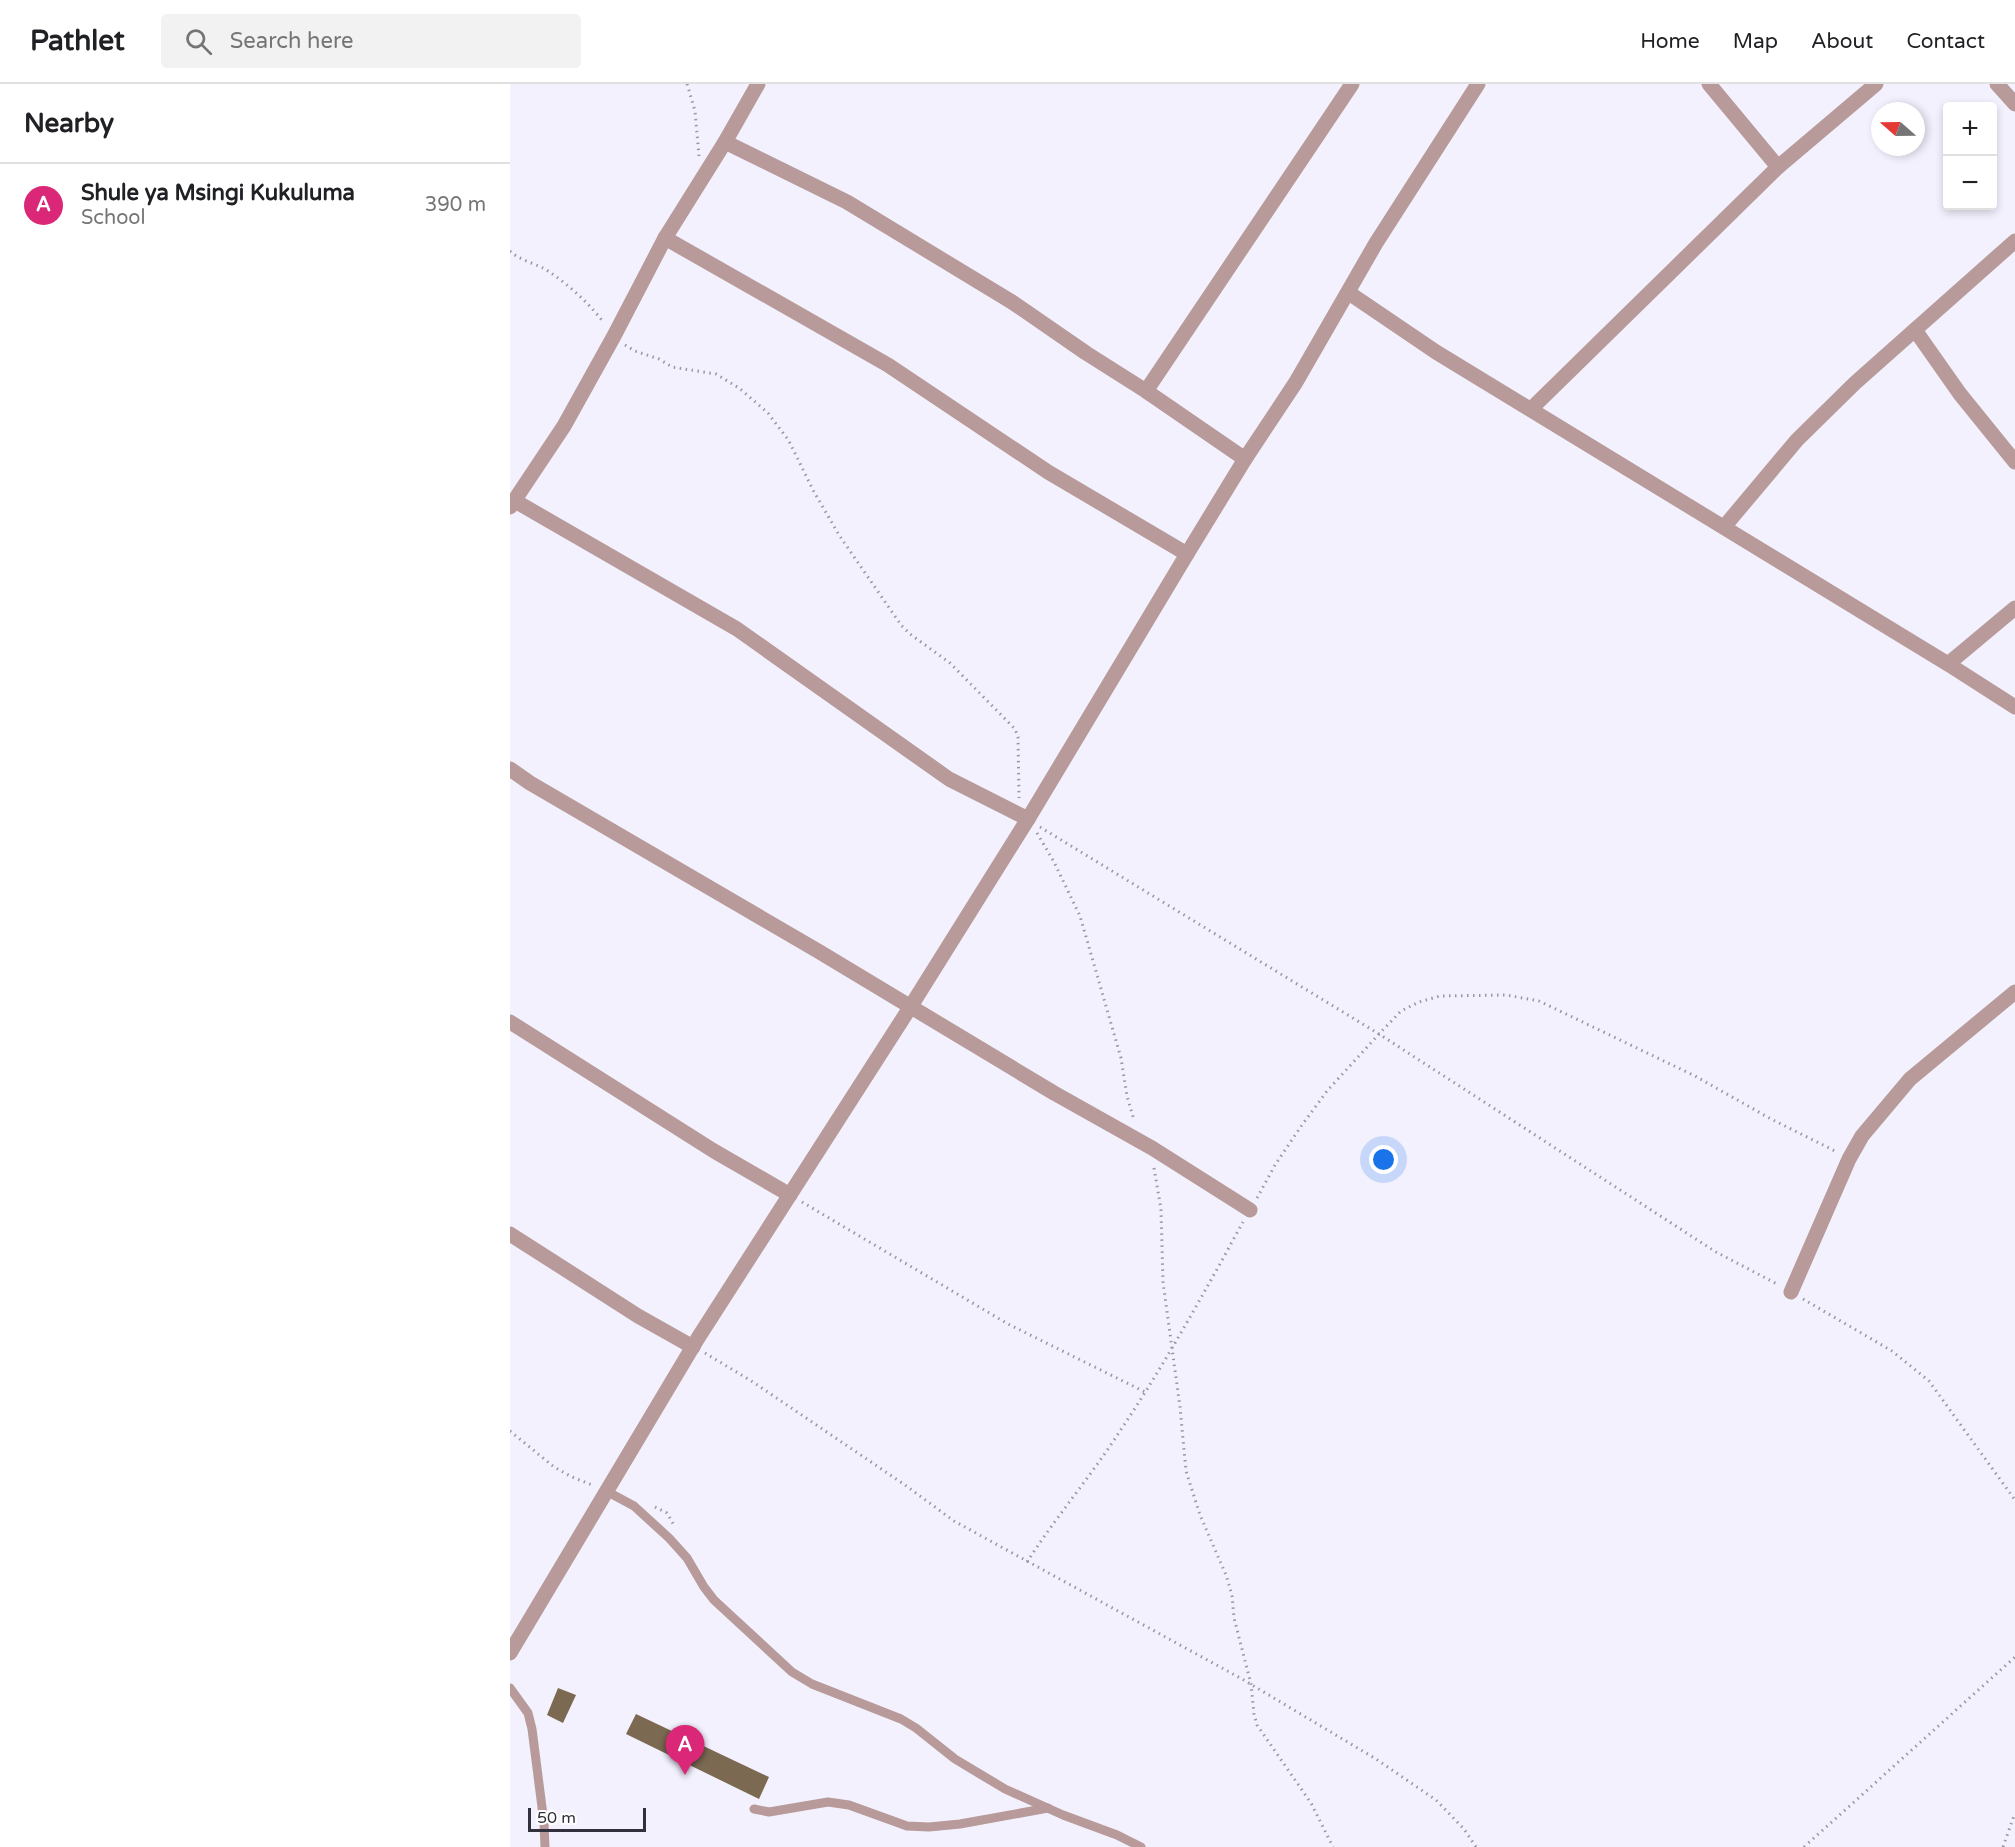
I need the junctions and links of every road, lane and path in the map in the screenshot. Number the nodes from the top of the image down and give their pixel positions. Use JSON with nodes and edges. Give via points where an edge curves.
{"nodes":[{"id":1,"x":687,"y":84,"type":"edge"},
{"id":2,"x":758,"y":84,"type":"edge"},
{"id":3,"x":1352,"y":84,"type":"edge"},
{"id":4,"x":1478,"y":84,"type":"edge"},
{"id":5,"x":1709,"y":84,"type":"edge"},
{"id":6,"x":1876,"y":84,"type":"edge"},
{"id":7,"x":1997,"y":84,"type":"edge"},
{"id":8,"x":2015,"y":104,"type":"edge"},
{"id":9,"x":725,"y":142,"type":"junction"},
{"id":10,"x":1778,"y":167,"type":"junction"},
{"id":11,"x":700,"y":182,"type":"junction"},
{"id":12,"x":665,"y":238,"type":"junction"},
{"id":13,"x":2015,"y":241,"type":"edge"},
{"id":14,"x":510,"y":251,"type":"edge"},
{"id":15,"x":1349,"y":293,"type":"junction"},
{"id":16,"x":1915,"y":330,"type":"junction"},
{"id":17,"x":614,"y":336,"type":"junction"},
{"id":18,"x":1146,"y":391,"type":"junction"},
{"id":19,"x":1531,"y":409,"type":"junction"},
{"id":20,"x":1245,"y":459,"type":"junction"},
{"id":21,"x":2015,"y":462,"type":"edge"},
{"id":22,"x":512,"y":504,"type":"edge"},
{"id":23,"x":1724,"y":527,"type":"junction"},
{"id":24,"x":1186,"y":554,"type":"junction"},
{"id":25,"x":2015,"y":608,"type":"edge"},
{"id":26,"x":1948,"y":664,"type":"junction"},
{"id":27,"x":2015,"y":707,"type":"edge"},
{"id":28,"x":510,"y":769,"type":"edge"},
{"id":29,"x":1028,"y":819,"type":"junction"},
{"id":30,"x":2015,"y":992,"type":"edge"},
{"id":31,"x":911,"y":1006,"type":"junction"},
{"id":32,"x":510,"y":1022,"type":"edge"},
{"id":33,"x":1379,"y":1034,"type":"junction"},
{"id":34,"x":1143,"y":1143,"type":"junction"},
{"id":35,"x":1849,"y":1159,"type":"junction"},
{"id":36,"x":790,"y":1195,"type":"junction"},
{"id":37,"x":1250,"y":1210,"type":"junction"},
{"id":38,"x":510,"y":1234,"type":"edge"},
{"id":39,"x":1791,"y":1292,"type":"junction"},
{"id":40,"x":693,"y":1347,"type":"junction"},
{"id":41,"x":1172,"y":1351,"type":"junction"},
{"id":42,"x":1145,"y":1392,"type":"junction"},
{"id":43,"x":510,"y":1431,"type":"edge"},
{"id":44,"x":608,"y":1492,"type":"junction"},
{"id":45,"x":2015,"y":1500,"type":"edge"},
{"id":46,"x":1027,"y":1562,"type":"junction"},
{"id":47,"x":510,"y":1653,"type":"edge"},
{"id":48,"x":2015,"y":1657,"type":"edge"},
{"id":49,"x":1251,"y":1684,"type":"junction"},
{"id":50,"x":510,"y":1688,"type":"edge"},
{"id":51,"x":1048,"y":1808,"type":"junction"},
{"id":52,"x":754,"y":1809,"type":"dead end"},
{"id":53,"x":2015,"y":1813,"type":"edge"},
{"id":54,"x":544,"y":1847,"type":"edge"},
{"id":55,"x":1141,"y":1847,"type":"edge"},
{"id":56,"x":1333,"y":1847,"type":"edge"},
{"id":57,"x":1476,"y":1847,"type":"edge"},
{"id":58,"x":1804,"y":1847,"type":"edge"},
{"id":59,"x":2003,"y":1847,"type":"edge"}],
"edges":[{"from":1,"to":11,"type":"path","via":[[695,111]]},
{"from":2,"to":9,"type":"street"},
{"from":3,"to":18,"type":"street"},
{"from":4,"to":15,"type":"street","via":[[1376,243]]},
{"from":5,"to":10,"type":"street"},
{"from":6,"to":10,"type":"street"},
{"from":7,"to":8,"type":"street"},
{"from":9,"to":11,"type":"street"},
{"from":9,"to":18,"type":"street","via":[[847,202],[1012,302]]},
{"from":10,"to":19,"type":"street"},
{"from":11,"to":12,"type":"street"},
{"from":12,"to":17,"type":"street"},
{"from":12,"to":24,"type":"street","via":[[888,365],[1048,472]]},
{"from":13,"to":16,"type":"street"},
{"from":14,"to":17,"type":"path","via":[[573,290]]},
{"from":15,"to":19,"type":"street"},
{"from":15,"to":20,"type":"street"},
{"from":16,"to":21,"type":"street"},
{"from":16,"to":23,"type":"street","via":[[1797,440]]},
{"from":17,"to":22,"type":"street","via":[[564,426]]},
{"from":17,"to":29,"type":"path","via":[[635,351],[672,367],[724,378],[768,413],[789,441],[839,535],[901,625],[950,663],[1010,721],[1018,737],[1018,794]]},
{"from":18,"to":20,"type":"street"},
{"from":19,"to":23,"type":"street"},
{"from":20,"to":24,"type":"street"},
{"from":22,"to":29,"type":"street","via":[[737,629],[949,779]]},
{"from":23,"to":26,"type":"street"},
{"from":24,"to":29,"type":"street"},
{"from":25,"to":26,"type":"street"},
{"from":26,"to":27,"type":"street"},
{"from":28,"to":31,"type":"street"},
{"from":29,"to":31,"type":"street"},
{"from":29,"to":33,"type":"path"},
{"from":29,"to":34,"type":"path","via":[[1080,916],[1121,1058],[1129,1105]]},
{"from":30,"to":35,"type":"street","via":[[1910,1078],[1862,1136]]},
{"from":31,"to":34,"type":"street"},
{"from":31,"to":36,"type":"street"},
{"from":32,"to":36,"type":"street"},
{"from":33,"to":35,"type":"path","via":[[1401,1011],[1440,996],[1520,996],[1539,1001],[1695,1076]]},
{"from":33,"to":37,"type":"path","via":[[1302,1125]]},
{"from":33,"to":39,"type":"path","via":[[1698,1240]]},
{"from":34,"to":37,"type":"street"},
{"from":34,"to":41,"type":"path","via":[[1160,1191],[1163,1282]]},
{"from":35,"to":39,"type":"street"},
{"from":36,"to":40,"type":"street"},
{"from":36,"to":42,"type":"path","via":[[1008,1324]]},
{"from":37,"to":41,"type":"path"},
{"from":38,"to":40,"type":"street"},
{"from":39,"to":45,"type":"path","via":[[1892,1351],[1929,1381]]},
{"from":40,"to":44,"type":"street"},
{"from":40,"to":46,"type":"path","via":[[753,1382],[954,1521]]},
{"from":41,"to":42,"type":"path"},
{"from":41,"to":49,"type":"path","via":[[1186,1471],[1226,1575]]},
{"from":42,"to":46,"type":"path"},
{"from":43,"to":44,"type":"path","via":[[554,1467]]},
{"from":44,"to":47,"type":"street"},
{"from":44,"to":51,"type":"lane","via":[[634,1506],[669,1538],[714,1600],[792,1672],[832,1693],[901,1719],[955,1759],[1005,1789]]},
{"from":46,"to":49,"type":"path"},
{"from":48,"to":58,"type":"path"},
{"from":49,"to":56,"type":"path","via":[[1257,1725],[1311,1803]]},
{"from":49,"to":57,"type":"path","via":[[1436,1800]]},
{"from":50,"to":54,"type":"lane","via":[[528,1713],[532,1729]]},
{"from":51,"to":52,"type":"lane","via":[[928,1827],[907,1826],[849,1805],[828,1802],[769,1812]]},
{"from":51,"to":55,"type":"lane"},
{"from":53,"to":59,"type":"path"}]}
